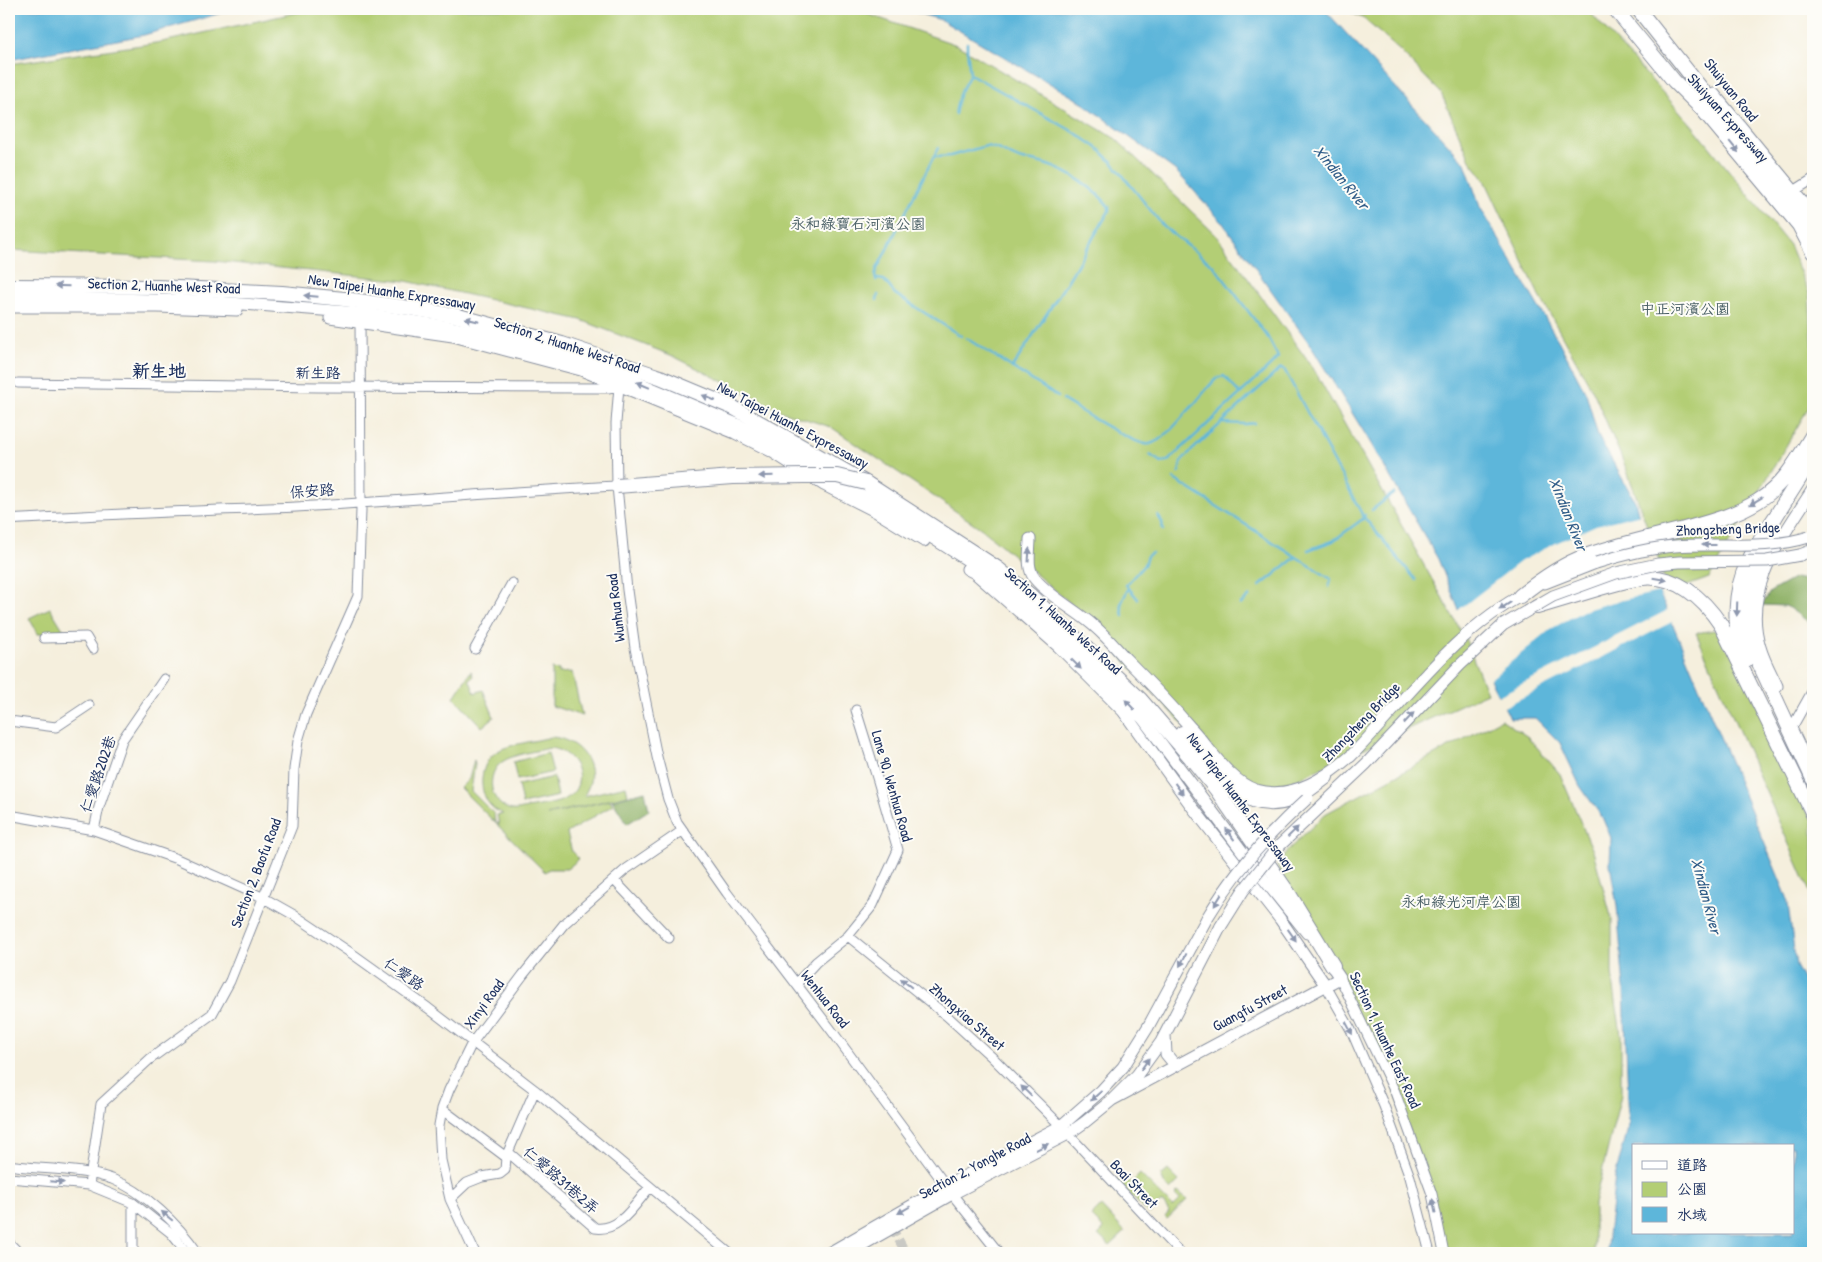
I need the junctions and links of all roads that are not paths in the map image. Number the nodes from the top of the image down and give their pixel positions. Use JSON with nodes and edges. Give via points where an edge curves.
{"nodes":[{"id":1,"x":1615,"y":9,"type":"edge"},
{"id":2,"x":1625,"y":9,"type":"edge"},
{"id":3,"x":1638,"y":9,"type":"edge"},
{"id":4,"x":1644,"y":9,"type":"edge"},
{"id":5,"x":1703,"y":110,"type":"junction"},
{"id":6,"x":1813,"y":179,"type":"edge"},
{"id":7,"x":1794,"y":190,"type":"junction"},
{"id":8,"x":1813,"y":214,"type":"edge"},
{"id":9,"x":1813,"y":229,"type":"edge"},
{"id":10,"x":1813,"y":252,"type":"edge"},
{"id":11,"x":9,"y":286,"type":"edge"},
{"id":12,"x":9,"y":297,"type":"edge"},
{"id":13,"x":9,"y":307,"type":"edge"},
{"id":14,"x":360,"y":317,"type":"junction"},
{"id":15,"x":621,"y":381,"type":"junction"},
{"id":16,"x":18,"y":383,"type":"dead end"},
{"id":17,"x":361,"y":387,"type":"junction"},
{"id":18,"x":1813,"y":434,"type":"edge"},
{"id":19,"x":1813,"y":457,"type":"edge"},
{"id":20,"x":1813,"y":474,"type":"edge"},
{"id":21,"x":826,"y":479,"type":"junction"},
{"id":22,"x":866,"y":483,"type":"junction"},
{"id":23,"x":617,"y":486,"type":"junction"},
{"id":24,"x":1813,"y":490,"type":"edge"},
{"id":25,"x":360,"y":502,"type":"junction"},
{"id":26,"x":1792,"y":507,"type":"junction"},
{"id":27,"x":9,"y":520,"type":"edge"},
{"id":28,"x":1811,"y":536,"type":"edge"},
{"id":29,"x":1030,"y":539,"type":"dead end"},
{"id":30,"x":1813,"y":550,"type":"edge"},
{"id":31,"x":512,"y":582,"type":"dead end"},
{"id":32,"x":1031,"y":596,"type":"junction"},
{"id":33,"x":1520,"y":596,"type":"junction"},
{"id":34,"x":1528,"y":610,"type":"junction"},
{"id":35,"x":44,"y":638,"type":"dead end"},
{"id":36,"x":93,"y":649,"type":"dead end"},
{"id":37,"x":475,"y":649,"type":"dead end"},
{"id":38,"x":1752,"y":651,"type":"junction"},
{"id":39,"x":164,"y":679,"type":"dead end"},
{"id":40,"x":1813,"y":690,"type":"edge"},
{"id":41,"x":89,"y":705,"type":"dead end"},
{"id":42,"x":856,"y":710,"type":"dead end"},
{"id":43,"x":9,"y":721,"type":"edge"},
{"id":44,"x":1794,"y":724,"type":"junction"},
{"id":45,"x":1354,"y":753,"type":"junction"},
{"id":46,"x":1813,"y":766,"type":"edge"},
{"id":47,"x":1326,"y":777,"type":"junction"},
{"id":48,"x":1813,"y":779,"type":"edge"},
{"id":49,"x":1813,"y":800,"type":"edge"},
{"id":50,"x":1813,"y":814,"type":"edge"},
{"id":51,"x":9,"y":815,"type":"edge"},
{"id":52,"x":94,"y":830,"type":"junction"},
{"id":53,"x":682,"y":830,"type":"junction"},
{"id":54,"x":614,"y":880,"type":"junction"},
{"id":55,"x":1270,"y":886,"type":"joint"},
{"id":56,"x":1262,"y":896,"type":"joint"},
{"id":57,"x":262,"y":897,"type":"junction"},
{"id":58,"x":848,"y":936,"type":"junction"},
{"id":59,"x":669,"y":938,"type":"dead end"},
{"id":60,"x":1336,"y":972,"type":"junction"},
{"id":61,"x":796,"y":984,"type":"junction"},
{"id":62,"x":1326,"y":986,"type":"junction"},
{"id":63,"x":1165,"y":1034,"type":"junction"},
{"id":64,"x":472,"y":1043,"type":"junction"},
{"id":65,"x":1175,"y":1065,"type":"junction"},
{"id":66,"x":535,"y":1090,"type":"junction"},
{"id":67,"x":1112,"y":1100,"type":"junction"},
{"id":68,"x":442,"y":1110,"type":"junction"},
{"id":69,"x":1064,"y":1130,"type":"junction"},
{"id":70,"x":507,"y":1154,"type":"junction"},
{"id":71,"x":9,"y":1166,"type":"edge"},
{"id":72,"x":90,"y":1174,"type":"junction"},
{"id":73,"x":9,"y":1178,"type":"edge"},
{"id":74,"x":89,"y":1185,"type":"junction"},
{"id":75,"x":650,"y":1188,"type":"junction"},
{"id":76,"x":949,"y":1190,"type":"junction"},
{"id":77,"x":450,"y":1200,"type":"junction"},
{"id":78,"x":133,"y":1203,"type":"junction"},
{"id":79,"x":9,"y":1243,"type":"edge"},
{"id":80,"x":19,"y":1253,"type":"edge"},
{"id":81,"x":133,"y":1253,"type":"edge"},
{"id":82,"x":186,"y":1253,"type":"edge"},
{"id":83,"x":198,"y":1253,"type":"edge"},
{"id":84,"x":475,"y":1253,"type":"edge"},
{"id":85,"x":728,"y":1253,"type":"edge"},
{"id":86,"x":829,"y":1253,"type":"edge"},
{"id":87,"x":848,"y":1253,"type":"edge"},
{"id":88,"x":999,"y":1253,"type":"edge"},
{"id":89,"x":1180,"y":1253,"type":"edge"},
{"id":90,"x":1430,"y":1253,"type":"edge"},
{"id":91,"x":1444,"y":1253,"type":"edge"}],
"edges":[{"from":1,"to":5,"type":"highway","name":"Shuiyuan Expressway","via":[[1674,81]]},
{"from":2,"to":5,"type":"highway"},
{"from":3,"to":9,"type":"highway","name":"Shuiyuan Expressway"},
{"from":4,"to":7,"type":"main road","name":"Shuiyuan Road"},
{"from":5,"to":10,"type":"highway","name":"Shuiyuan Expressway","one_way":true,"via":[[1799,224]]},
{"from":6,"to":7,"type":"street"},
{"from":7,"to":8,"type":"main road","name":"Shuiyuan Road"},
{"from":22,"to":11,"type":"highway","name":"New Taipei Huanhe Expressaway","one_way":true,"bridge":true,"via":[[734,408],[660,377],[562,344],[458,316],[282,293],[157,287]]},
{"from":12,"to":14,"type":"main road","name":"Section 2, Huanhe West Road","via":[[205,301]]},
{"from":13,"to":14,"type":"main road","name":"Section 2, Huanhe West Road","via":[[158,307]]},
{"from":14,"to":15,"type":"main road","name":"Section 2, Huanhe West Road","via":[[453,336]]},
{"from":14,"to":17,"type":"street","name":"Section 2, Baofu Road"},
{"from":15,"to":17,"type":"street","name":"新生路","via":[[608,388]]},
{"from":15,"to":21,"type":"main road","name":"Section 2, Huanhe West Road"},
{"from":15,"to":23,"type":"street","name":"Wunhua Road","via":[[616,423]]},
{"from":16,"to":17,"type":"street","name":"新生路"},
{"from":17,"to":25,"type":"street","name":"Section 2, Baofu Road"},
{"from":18,"to":33,"type":"highway","one_way":true,"via":[[1792,469],[1759,501],[1706,523],[1584,557],[1543,578]]},
{"from":19,"to":26,"type":"highway"},
{"from":20,"to":26,"type":"highway"},
{"from":55,"to":21,"type":"main road","name":"Section 1, Huanhe West Road","one_way":true,"via":[[1143,719],[1071,644],[989,574],[901,518]]},
{"from":21,"to":56,"type":"main road","name":"Section 1, Huanhe West Road","one_way":true,"via":[[975,573],[1058,646],[1123,711]]},
{"from":22,"to":23,"type":"highway","one_way":true,"bridge":true,"via":[[837,476],[804,476],[733,477]]},
{"from":22,"to":32,"type":"highway","name":"New Taipei Huanhe Expressaway","via":[[997,568]]},
{"from":23,"to":25,"type":"street","name":"保安路"},
{"from":23,"to":53,"type":"street","name":"Wunhua Road","via":[[635,648],[665,791]]},
{"from":24,"to":26,"type":"main road"},
{"from":25,"to":27,"type":"street","name":"保安路"},
{"from":25,"to":57,"type":"street","name":"Section 2, Baofu Road","via":[[357,601],[306,714],[294,769],[292,826]]},
{"from":26,"to":38,"type":"highway","via":[[1754,575],[1748,622]]},
{"from":28,"to":33,"type":"main road","name":"Zhongzheng Bridge","one_way":true,"bridge":true,"via":[[1775,545],[1657,548],[1596,563]]},
{"from":47,"to":29,"type":"main road","one_way":true,"via":[[1286,792],[1272,793],[1243,784],[1094,626],[1033,578],[1029,564]]},
{"from":30,"to":34,"type":"main road","name":"Zhongzheng Bridge","bridge":true,"via":[[1767,561],[1679,562],[1636,569],[1596,579]]},
{"from":31,"to":37,"type":"street"},
{"from":32,"to":47,"type":"highway","via":[[1068,621],[1174,724],[1230,788],[1274,803],[1290,800]]},
{"from":32,"to":60,"type":"highway","name":"New Taipei Huanhe Expressaway","via":[[1140,699],[1191,758],[1289,894]]},
{"from":33,"to":45,"type":"main road","name":"Zhongzheng Bridge","one_way":true,"via":[[1473,629]]},
{"from":34,"to":50,"type":"highway","one_way":true,"bridge":true,"via":[[1642,578],[1666,580],[1686,588],[1707,606],[1721,625]]},
{"from":63,"to":34,"type":"main road","name":"Zhongzheng Bridge","one_way":true,"bridge":true,"via":[[1221,926],[1242,892],[1278,847],[1366,764],[1485,640]]},
{"from":35,"to":36,"type":"street","via":[[86,636]]},
{"from":38,"to":44,"type":"main road"},
{"from":38,"to":48,"type":"highway"},
{"from":38,"to":49,"type":"highway"},
{"from":39,"to":52,"type":"street","name":"仁愛路202巷","via":[[122,740]]},
{"from":40,"to":44,"type":"street"},
{"from":41,"to":43,"type":"street","via":[[56,727]]},
{"from":42,"to":58,"type":"street","name":"Lane 90, Wenhua Road","via":[[898,850],[873,905]]},
{"from":44,"to":46,"type":"main road"},
{"from":45,"to":47,"type":"main road"},
{"from":45,"to":69,"type":"main road","name":"Zhongzheng Bridge","one_way":true,"bridge":true,"via":[[1276,827],[1231,879],[1123,1067]]},
{"from":51,"to":52,"type":"street","name":"仁愛路"},
{"from":52,"to":57,"type":"street","name":"仁愛路","via":[[177,859]]},
{"from":53,"to":54,"type":"street","name":"Xinyi Road"},
{"from":53,"to":61,"type":"street","name":"Wenhua Road"},
{"from":54,"to":59,"type":"street"},
{"from":54,"to":64,"type":"street","name":"Xinyi Road","via":[[564,924]]},
{"from":55,"to":60,"type":"main road","name":"Section 1, Huanhe East Road"},
{"from":56,"to":62,"type":"main road","name":"Section 1, Huanhe East Road","one_way":true},
{"from":57,"to":64,"type":"street","name":"仁愛路","via":[[354,955]]},
{"from":57,"to":72,"type":"street","name":"Section 2, Baofu Road","via":[[230,981],[212,1014],[150,1059],[101,1104]]},
{"from":58,"to":61,"type":"street","name":"Lane 90, Wenhua Road","via":[[816,962]]},
{"from":69,"to":58,"type":"street","name":"Zhongxiao Street","one_way":true,"via":[[947,1016]]},
{"from":60,"to":62,"type":"main road","name":"Guangfu Street"},
{"from":91,"to":60,"type":"street","name":"Section 1, Huanhe East Road","one_way":true,"via":[[1432,1194],[1395,1092]]},
{"from":61,"to":76,"type":"street","name":"Wenhua Road"},
{"from":62,"to":65,"type":"main road","name":"Guangfu Street"},
{"from":62,"to":90,"type":"street","name":"Section 1, Huanhe East Road","one_way":true,"via":[[1351,1030],[1384,1106],[1410,1178]]},
{"from":63,"to":65,"type":"main road","via":[[1166,1054]]},
{"from":67,"to":63,"type":"main road","name":"Zhongzheng Bridge","one_way":true,"via":[[1137,1075]]},
{"from":64,"to":66,"type":"street","name":"仁愛路"},
{"from":64,"to":68,"type":"street","name":"Xinyi Road"},
{"from":65,"to":67,"type":"main road","name":"Guangfu Street"},
{"from":66,"to":70,"type":"street"},
{"from":66,"to":75,"type":"street","name":"仁愛路"},
{"from":67,"to":69,"type":"main road","name":"Section 2, Yonghe Road","via":[[1085,1122]]},
{"from":68,"to":70,"type":"street","name":"仁愛路31巷2弄"},
{"from":68,"to":77,"type":"street","name":"Xinyi Road","via":[[439,1125],[441,1160]]},
{"from":69,"to":76,"type":"main road","name":"Section 2, Yonghe Road"},
{"from":69,"to":89,"type":"street","name":"Boai Street"},
{"from":70,"to":75,"type":"street","name":"仁愛路31巷2弄","via":[[596,1228],[610,1228],[621,1220]]},
{"from":70,"to":77,"type":"street","via":[[505,1170],[467,1183]]},
{"from":71,"to":72,"type":"street"},
{"from":72,"to":74,"type":"street","name":"Section 2, Baofu Road"},
{"from":83,"to":72,"type":"street","one_way":true,"via":[[177,1225],[152,1204],[111,1179]]},
{"from":73,"to":74,"type":"street","one_way":true},
{"from":74,"to":78,"type":"street"},
{"from":75,"to":85,"type":"street","name":"仁愛路"},
{"from":76,"to":86,"type":"main road","name":"Section 2, Yonghe Road","one_way":true},
{"from":76,"to":87,"type":"main road","name":"Section 2, Yonghe Road"},
{"from":76,"to":88,"type":"street","name":"Wenhua Road"},
{"from":77,"to":84,"type":"street","name":"Xinyi Road"},
{"from":78,"to":81,"type":"street"},
{"from":78,"to":82,"type":"street","via":[[171,1233]]},
{"from":79,"to":80,"type":"street"}]}
